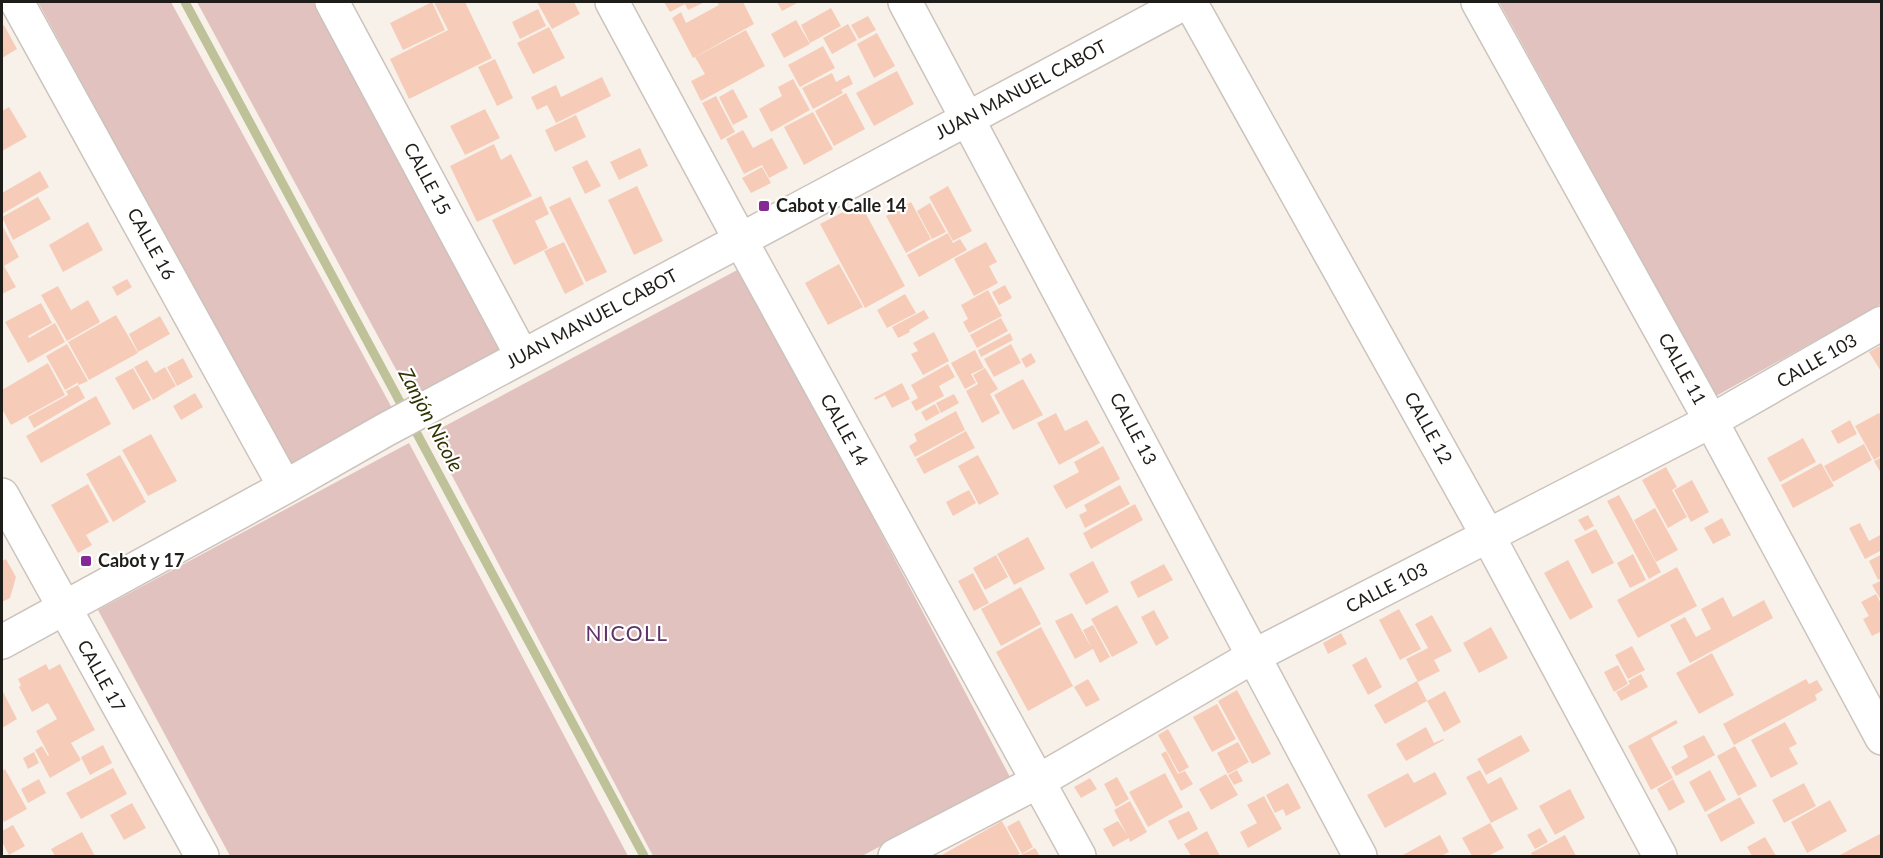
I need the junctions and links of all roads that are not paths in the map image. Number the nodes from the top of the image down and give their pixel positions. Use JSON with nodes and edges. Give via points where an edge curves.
{"nodes":[{"id":1,"x":17,"y":2,"type":"edge"},
{"id":2,"x":332,"y":2,"type":"edge"},
{"id":3,"x":612,"y":2,"type":"edge"},
{"id":4,"x":905,"y":2,"type":"edge"},
{"id":5,"x":1186,"y":2,"type":"edge"},
{"id":6,"x":1191,"y":2,"type":"edge"},
{"id":7,"x":1478,"y":2,"type":"edge"},
{"id":8,"x":967,"y":118,"type":"junction"},
{"id":9,"x":741,"y":241,"type":"junction"},
{"id":10,"x":1881,"y":323,"type":"edge"},
{"id":11,"x":522,"y":356,"type":"junction"},
{"id":12,"x":1711,"y":421,"type":"junction"},
{"id":13,"x":285,"y":487,"type":"junction"},
{"id":14,"x":2,"y":495,"type":"edge"},
{"id":15,"x":1488,"y":536,"type":"junction"},
{"id":16,"x":63,"y":608,"type":"junction"},
{"id":17,"x":2,"y":642,"type":"edge"},
{"id":18,"x":1254,"y":656,"type":"junction"},
{"id":19,"x":1881,"y":738,"type":"edge"},
{"id":20,"x":1037,"y":782,"type":"junction"},
{"id":21,"x":202,"y":856,"type":"edge"},
{"id":22,"x":895,"y":856,"type":"edge"},
{"id":23,"x":1079,"y":856,"type":"edge"},
{"id":24,"x":1360,"y":856,"type":"edge"},
{"id":25,"x":1660,"y":856,"type":"edge"}],
"edges":[{"from":1,"to":13,"type":"street","name":"CALLE 16"},
{"from":2,"to":11,"type":"street","name":"CALLE 15"},
{"from":3,"to":9,"type":"street","name":"CALLE 14"},
{"from":4,"to":8,"type":"street","name":"CALLE 13"},
{"from":5,"to":8,"type":"street","name":"JUAN MANUEL CABOT"},
{"from":6,"to":15,"type":"street","name":"CALLE 12"},
{"from":7,"to":12,"type":"street","name":"CALLE 11"},
{"from":8,"to":9,"type":"street","name":"JUAN MANUEL CABOT"},
{"from":8,"to":18,"type":"street","name":"CALLE 13"},
{"from":9,"to":11,"type":"street","name":"JUAN MANUEL CABOT"},
{"from":9,"to":20,"type":"street","name":"CALLE 14"},
{"from":10,"to":12,"type":"street","name":"CALLE 103"},
{"from":11,"to":13,"type":"street","name":"JUAN MANUEL CABOT"},
{"from":12,"to":15,"type":"street","name":"CALLE 103"},
{"from":12,"to":19,"type":"street","name":"CALLE 11"},
{"from":13,"to":16,"type":"street","name":"JUAN MANUEL CABOT"},
{"from":14,"to":16,"type":"street","name":"CALLE 17"},
{"from":15,"to":18,"type":"street","name":"CALLE 103"},
{"from":15,"to":25,"type":"street","name":"CALLE 12"},
{"from":16,"to":17,"type":"street","name":"JUAN MANUEL CABOT"},
{"from":16,"to":21,"type":"street","name":"CALLE 17"},
{"from":18,"to":20,"type":"street","name":"CALLE 103"},
{"from":18,"to":24,"type":"street","name":"CALLE 13"},
{"from":20,"to":22,"type":"street","name":"CALLE 103"},
{"from":20,"to":23,"type":"street","name":"CALLE 14"}]}
